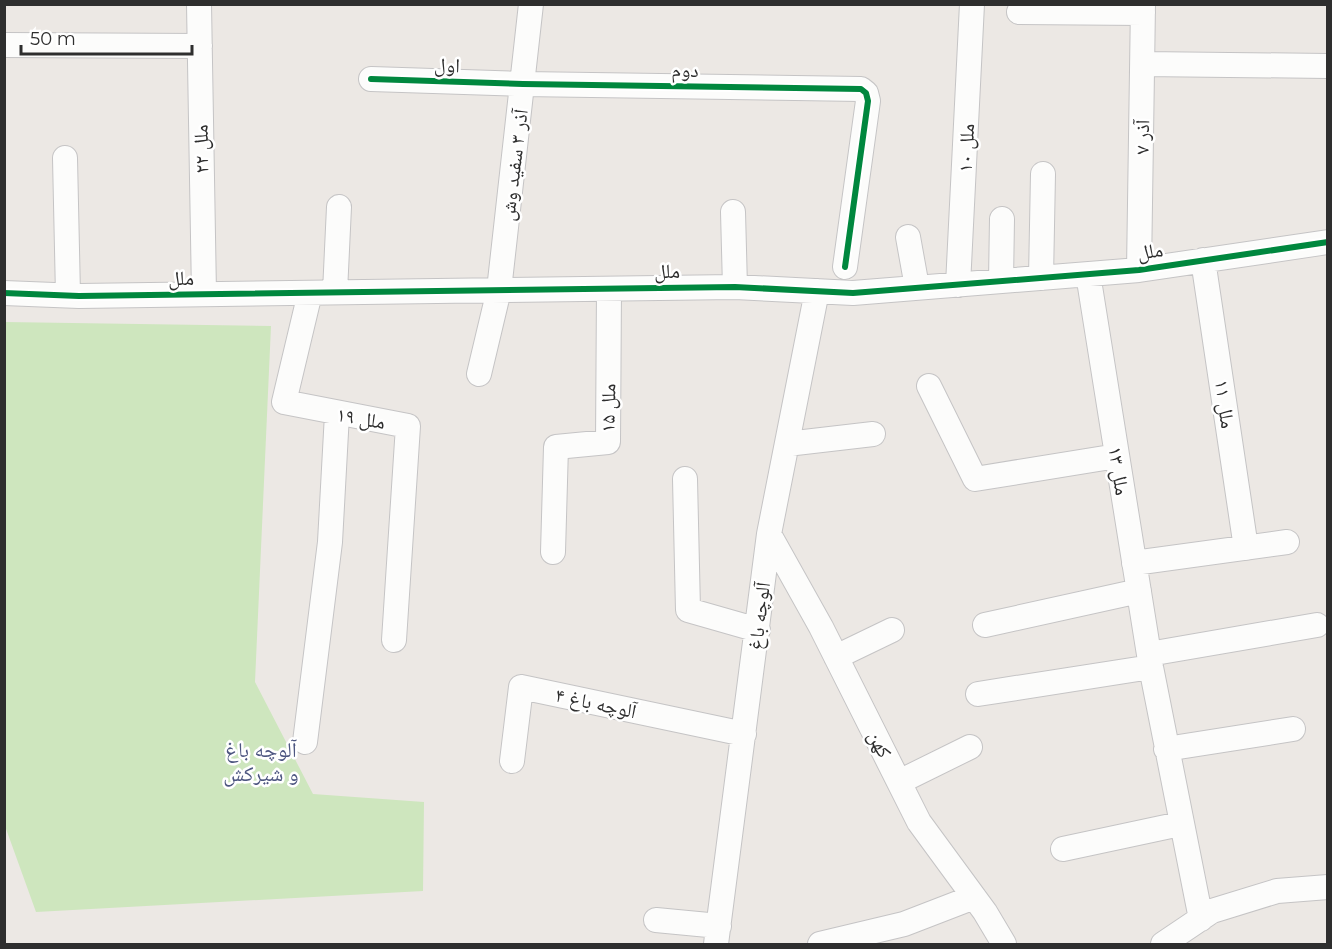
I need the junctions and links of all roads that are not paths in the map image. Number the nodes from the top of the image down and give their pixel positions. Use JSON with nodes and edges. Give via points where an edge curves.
{"nodes":[{"id":1,"x":199,"y":4,"type":"edge"},
{"id":2,"x":531,"y":4,"type":"edge"},
{"id":3,"x":971,"y":8,"type":"edge"},
{"id":4,"x":1143,"y":9,"type":"edge"},
{"id":5,"x":1020,"y":12,"type":"dead end"},
{"id":6,"x":4,"y":45,"type":"edge"},
{"id":7,"x":200,"y":46,"type":"junction"},
{"id":8,"x":1143,"y":64,"type":"junction"},
{"id":9,"x":1328,"y":66,"type":"edge"},
{"id":10,"x":371,"y":79,"type":"dead end"},
{"id":11,"x":523,"y":84,"type":"junction"},
{"id":12,"x":65,"y":158,"type":"dead end"},
{"id":13,"x":1043,"y":174,"type":"dead end"},
{"id":14,"x":339,"y":207,"type":"dead end"},
{"id":15,"x":733,"y":212,"type":"dead end"},
{"id":16,"x":1002,"y":219,"type":"dead end"},
{"id":17,"x":908,"y":237,"type":"dead end"},
{"id":18,"x":1328,"y":242,"type":"edge"},
{"id":19,"x":1203,"y":260,"type":"junction"},
{"id":20,"x":845,"y":267,"type":"dead end"},
{"id":21,"x":1139,"y":270,"type":"junction"},
{"id":22,"x":1088,"y":274,"type":"junction"},
{"id":23,"x":1041,"y":278,"type":"junction"},
{"id":24,"x":1001,"y":281,"type":"junction"},
{"id":25,"x":958,"y":285,"type":"junction"},
{"id":26,"x":735,"y":287,"type":"junction"},
{"id":27,"x":917,"y":287,"type":"junction"},
{"id":28,"x":609,"y":289,"type":"junction"},
{"id":29,"x":499,"y":290,"type":"junction"},
{"id":30,"x":817,"y":291,"type":"junction"},
{"id":31,"x":336,"y":292,"type":"junction"},
{"id":32,"x":4,"y":293,"type":"edge"},
{"id":33,"x":310,"y":293,"type":"junction"},
{"id":34,"x":204,"y":294,"type":"junction"},
{"id":35,"x":68,"y":295,"type":"junction"},
{"id":36,"x":479,"y":375,"type":"dead end"},
{"id":37,"x":929,"y":386,"type":"dead end"},
{"id":38,"x":337,"y":414,"type":"junction"},
{"id":39,"x":873,"y":434,"type":"dead end"},
{"id":40,"x":787,"y":444,"type":"junction"},
{"id":41,"x":1117,"y":456,"type":"junction"},
{"id":42,"x":685,"y":479,"type":"dead end"},
{"id":43,"x":769,"y":534,"type":"junction"},
{"id":44,"x":1287,"y":542,"type":"dead end"},
{"id":45,"x":1246,"y":548,"type":"junction"},
{"id":46,"x":553,"y":552,"type":"dead end"},
{"id":47,"x":1134,"y":563,"type":"junction"},
{"id":48,"x":1139,"y":591,"type":"junction"},
{"id":49,"x":985,"y":625,"type":"dead end"},
{"id":50,"x":1317,"y":625,"type":"dead end"},
{"id":51,"x":758,"y":630,"type":"junction"},
{"id":52,"x":892,"y":630,"type":"dead end"},
{"id":53,"x":394,"y":640,"type":"dead end"},
{"id":54,"x":836,"y":657,"type":"junction"},
{"id":55,"x":1150,"y":660,"type":"junction"},
{"id":56,"x":978,"y":694,"type":"dead end"},
{"id":57,"x":1293,"y":729,"type":"dead end"},
{"id":58,"x":744,"y":734,"type":"junction"},
{"id":59,"x":305,"y":742,"type":"dead end"},
{"id":60,"x":970,"y":747,"type":"dead end"},
{"id":61,"x":1166,"y":749,"type":"junction"},
{"id":62,"x":512,"y":761,"type":"dead end"},
{"id":63,"x":899,"y":782,"type":"junction"},
{"id":64,"x":1180,"y":824,"type":"junction"},
{"id":65,"x":1063,"y":849,"type":"dead end"},
{"id":66,"x":1328,"y":887,"type":"edge"},
{"id":67,"x":974,"y":897,"type":"junction"},
{"id":68,"x":1201,"y":919,"type":"junction"},
{"id":69,"x":656,"y":920,"type":"dead end"},
{"id":70,"x":717,"y":935,"type":"edge"},
{"id":71,"x":857,"y":940,"type":"edge"},
{"id":72,"x":820,"y":945,"type":"edge"},
{"id":73,"x":1004,"y":945,"type":"edge"},
{"id":74,"x":1163,"y":945,"type":"edge"}],
"edges":[{"from":1,"to":7,"type":"street","name":"۲۲ ملل"},
{"from":2,"to":11,"type":"street","name":"آذر ۳ سفید وش"},
{"from":3,"to":25,"type":"street","name":"۱۰ ملل"},
{"from":4,"to":5,"type":"street"},
{"from":4,"to":8,"type":"street","name":"آذر ۷"},
{"from":6,"to":7,"type":"street"},
{"from":7,"to":34,"type":"street","name":"۲۲ ملل"},
{"from":8,"to":9,"type":"street"},
{"from":8,"to":21,"type":"street","name":"آذر ۷"},
{"from":10,"to":11,"type":"street","name":"اول"},
{"from":11,"to":20,"type":"street","name":"دوم","via":[[861,89],[868,101]]},
{"from":11,"to":29,"type":"street","name":"آذر ۳ سفید وش"},
{"from":12,"to":35,"type":"street"},
{"from":13,"to":23,"type":"street"},
{"from":14,"to":31,"type":"street"},
{"from":15,"to":26,"type":"street"},
{"from":16,"to":24,"type":"street"},
{"from":17,"to":27,"type":"street"},
{"from":18,"to":19,"type":"street","name":"ملل"},
{"from":19,"to":21,"type":"street","name":"ملل"},
{"from":19,"to":45,"type":"street","name":"۱۱ ملل"},
{"from":21,"to":22,"type":"street","name":"ملل"},
{"from":22,"to":23,"type":"street","name":"ملل"},
{"from":22,"to":41,"type":"street","name":"ملل ۱۳"},
{"from":23,"to":24,"type":"street","name":"ملل"},
{"from":24,"to":25,"type":"street","name":"ملل"},
{"from":25,"to":27,"type":"street","name":"ملل"},
{"from":26,"to":28,"type":"street","name":"ملل"},
{"from":26,"to":30,"type":"street","name":"ملل"},
{"from":27,"to":30,"type":"street","name":"ملل","via":[[853,293]]},
{"from":28,"to":29,"type":"street","name":"ملل"},
{"from":28,"to":46,"type":"street","name":"ملل ۱۵","via":[[608,442],[556,447]]},
{"from":29,"to":31,"type":"street","name":"ملل"},
{"from":29,"to":36,"type":"street","name":"آذر ۳ سفید وش"},
{"from":30,"to":40,"type":"street","name":"آلوچه باغ"},
{"from":31,"to":33,"type":"street","name":"ملل"},
{"from":32,"to":35,"type":"street","name":"ملل"},
{"from":33,"to":34,"type":"street","name":"ملل"},
{"from":33,"to":38,"type":"street","name":"ملل ۱۹","via":[[284,402]]},
{"from":34,"to":35,"type":"street","name":"ملل"},
{"from":37,"to":41,"type":"street","via":[[975,479]]},
{"from":38,"to":53,"type":"street","name":"ملل ۱۹","via":[[408,426]]},
{"from":38,"to":59,"type":"street","via":[[330,542]]},
{"from":39,"to":40,"type":"street"},
{"from":40,"to":43,"type":"street","name":"آلوچه باغ"},
{"from":41,"to":47,"type":"street","name":"ملل ۱۳"},
{"from":42,"to":51,"type":"street","via":[[687,610]]},
{"from":43,"to":51,"type":"street","name":"آلوچه باغ"},
{"from":43,"to":54,"type":"street","name":"کهن"},
{"from":44,"to":45,"type":"street"},
{"from":45,"to":47,"type":"street"},
{"from":47,"to":48,"type":"street","name":"ملل ۱۳"},
{"from":48,"to":49,"type":"street"},
{"from":48,"to":55,"type":"street","name":"ملل ۱۳"},
{"from":50,"to":55,"type":"street"},
{"from":51,"to":58,"type":"street","name":"آلوچه باغ"},
{"from":52,"to":54,"type":"street"},
{"from":54,"to":63,"type":"street","name":"کهن"},
{"from":55,"to":56,"type":"street","via":[[1076,678]]},
{"from":55,"to":61,"type":"street","name":"ملل ۱۳"},
{"from":57,"to":61,"type":"street"},
{"from":58,"to":62,"type":"street","name":"۴ آلوچه باغ","via":[[521,687]]},
{"from":58,"to":70,"type":"street","name":"آلوچه باغ"},
{"from":60,"to":63,"type":"street"},
{"from":61,"to":64,"type":"street","name":"ملل ۱۳"},
{"from":63,"to":67,"type":"street","name":"کهن","via":[[919,822]]},
{"from":64,"to":65,"type":"street"},
{"from":64,"to":68,"type":"street","name":"ملل ۱۳"},
{"from":66,"to":68,"type":"street","via":[[1277,891],[1212,910]]},
{"from":67,"to":71,"type":"street"},
{"from":67,"to":73,"type":"street","name":"کهن"},
{"from":68,"to":74,"type":"street"},
{"from":69,"to":70,"type":"street"},
{"from":71,"to":72,"type":"street"}]}
